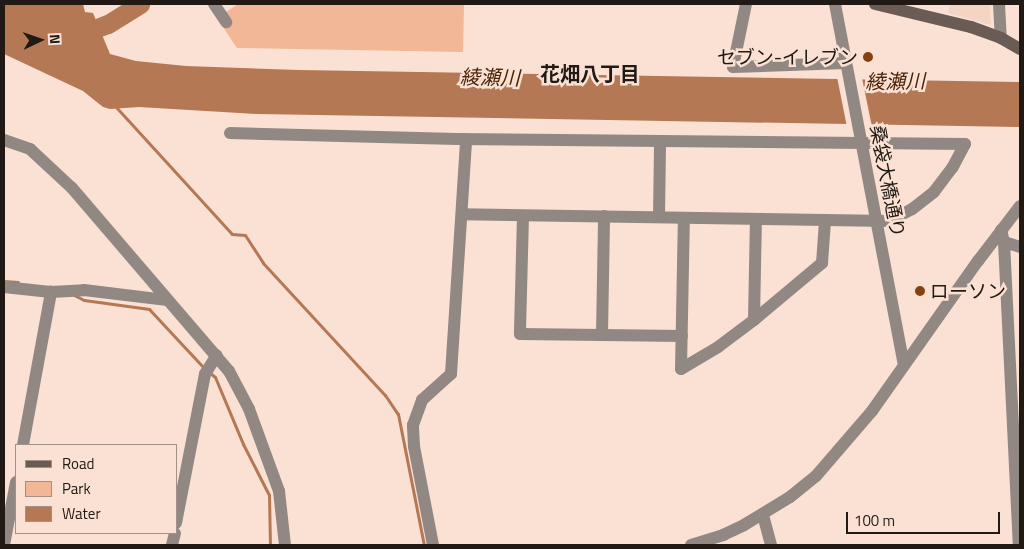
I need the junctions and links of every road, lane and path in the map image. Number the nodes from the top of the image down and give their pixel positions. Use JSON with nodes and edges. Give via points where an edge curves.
{"nodes":[{"id":1,"x":214,"y":4,"type":"edge"},
{"id":2,"x":746,"y":4,"type":"edge"},
{"id":3,"x":835,"y":4,"type":"edge"},
{"id":4,"x":876,"y":4,"type":"edge"},
{"id":5,"x":999,"y":4,"type":"edge"},
{"id":6,"x":226,"y":22,"type":"dead end"},
{"id":7,"x":1001,"y":38,"type":"junction"},
{"id":8,"x":1020,"y":49,"type":"edge"},
{"id":9,"x":847,"y":66,"type":"junction"},
{"id":10,"x":230,"y":133,"type":"dead end"},
{"id":11,"x":466,"y":139,"type":"junction"},
{"id":12,"x":4,"y":140,"type":"edge"},
{"id":13,"x":861,"y":140,"type":"junction"},
{"id":14,"x":660,"y":142,"type":"junction"},
{"id":15,"x":1020,"y":206,"type":"edge"},
{"id":16,"x":462,"y":214,"type":"junction"},
{"id":17,"x":523,"y":216,"type":"junction"},
{"id":18,"x":604,"y":216,"type":"junction"},
{"id":19,"x":659,"y":217,"type":"junction"},
{"id":20,"x":684,"y":218,"type":"junction"},
{"id":21,"x":756,"y":219,"type":"junction"},
{"id":22,"x":876,"y":220,"type":"junction"},
{"id":23,"x":825,"y":221,"type":"junction"},
{"id":24,"x":1002,"y":236,"type":"junction"},
{"id":25,"x":1020,"y":247,"type":"edge"},
{"id":26,"x":4,"y":288,"type":"edge"},
{"id":27,"x":52,"y":292,"type":"junction"},
{"id":28,"x":167,"y":300,"type":"junction"},
{"id":29,"x":754,"y":320,"type":"junction"},
{"id":30,"x":602,"y":335,"type":"junction"},
{"id":31,"x":682,"y":336,"type":"junction"},
{"id":32,"x":217,"y":355,"type":"junction"},
{"id":33,"x":904,"y":365,"type":"junction"},
{"id":34,"x":23,"y":444,"type":"edge"},
{"id":35,"x":15,"y":487,"type":"edge"},
{"id":36,"x":178,"y":513,"type":"edge"},
{"id":37,"x":763,"y":515,"type":"junction"},
{"id":38,"x":4,"y":545,"type":"edge"},
{"id":39,"x":285,"y":545,"type":"edge"},
{"id":40,"x":433,"y":545,"type":"edge"},
{"id":41,"x":691,"y":545,"type":"edge"},
{"id":42,"x":771,"y":545,"type":"edge"},
{"id":43,"x":1019,"y":545,"type":"edge"}],
"edges":[{"from":1,"to":6,"type":"street"},
{"from":2,"to":9,"type":"street","via":[[733,67]]},
{"from":3,"to":9,"type":"street","name":"桑袋大橋通り"},
{"from":4,"to":7,"type":"main road","via":[[971,27]]},
{"from":5,"to":7,"type":"street"},
{"from":7,"to":8,"type":"main road"},
{"from":9,"to":13,"type":"street","name":"桑袋大橋通り"},
{"from":10,"to":11,"type":"street"},
{"from":11,"to":14,"type":"street"},
{"from":11,"to":16,"type":"street"},
{"from":12,"to":28,"type":"street","via":[[30,149],[72,188]]},
{"from":13,"to":14,"type":"street"},
{"from":13,"to":22,"type":"street","name":"桑袋大橋通り"},
{"from":13,"to":22,"type":"street","via":[[965,144],[934,192],[889,221]]},
{"from":14,"to":19,"type":"street"},
{"from":15,"to":24,"type":"street"},
{"from":16,"to":17,"type":"street"},
{"from":16,"to":40,"type":"street","via":[[451,374],[422,400],[413,425]]},
{"from":17,"to":18,"type":"street"},
{"from":17,"to":30,"type":"street","via":[[520,334]]},
{"from":18,"to":19,"type":"street"},
{"from":18,"to":30,"type":"street"},
{"from":19,"to":20,"type":"street"},
{"from":20,"to":21,"type":"street"},
{"from":20,"to":31,"type":"street"},
{"from":21,"to":23,"type":"street"},
{"from":21,"to":29,"type":"street"},
{"from":22,"to":23,"type":"street"},
{"from":22,"to":33,"type":"street","name":"桑袋大橋通り"},
{"from":23,"to":29,"type":"street","via":[[822,263]]},
{"from":24,"to":25,"type":"street"},
{"from":24,"to":33,"type":"street"},
{"from":24,"to":43,"type":"street"},
{"from":26,"to":27,"type":"street"},
{"from":27,"to":28,"type":"street","via":[[84,290]]},
{"from":27,"to":34,"type":"street"},
{"from":28,"to":32,"type":"street"},
{"from":29,"to":31,"type":"street","via":[[681,369]]},
{"from":30,"to":31,"type":"street"},
{"from":32,"to":36,"type":"street","via":[[205,374]]},
{"from":32,"to":39,"type":"street","via":[[249,409],[274,476],[284,520]]},
{"from":33,"to":37,"type":"street","via":[[872,410],[816,476]]},
{"from":35,"to":38,"type":"street"},
{"from":37,"to":41,"type":"street","via":[[723,535]]},
{"from":37,"to":42,"type":"street"}]}
